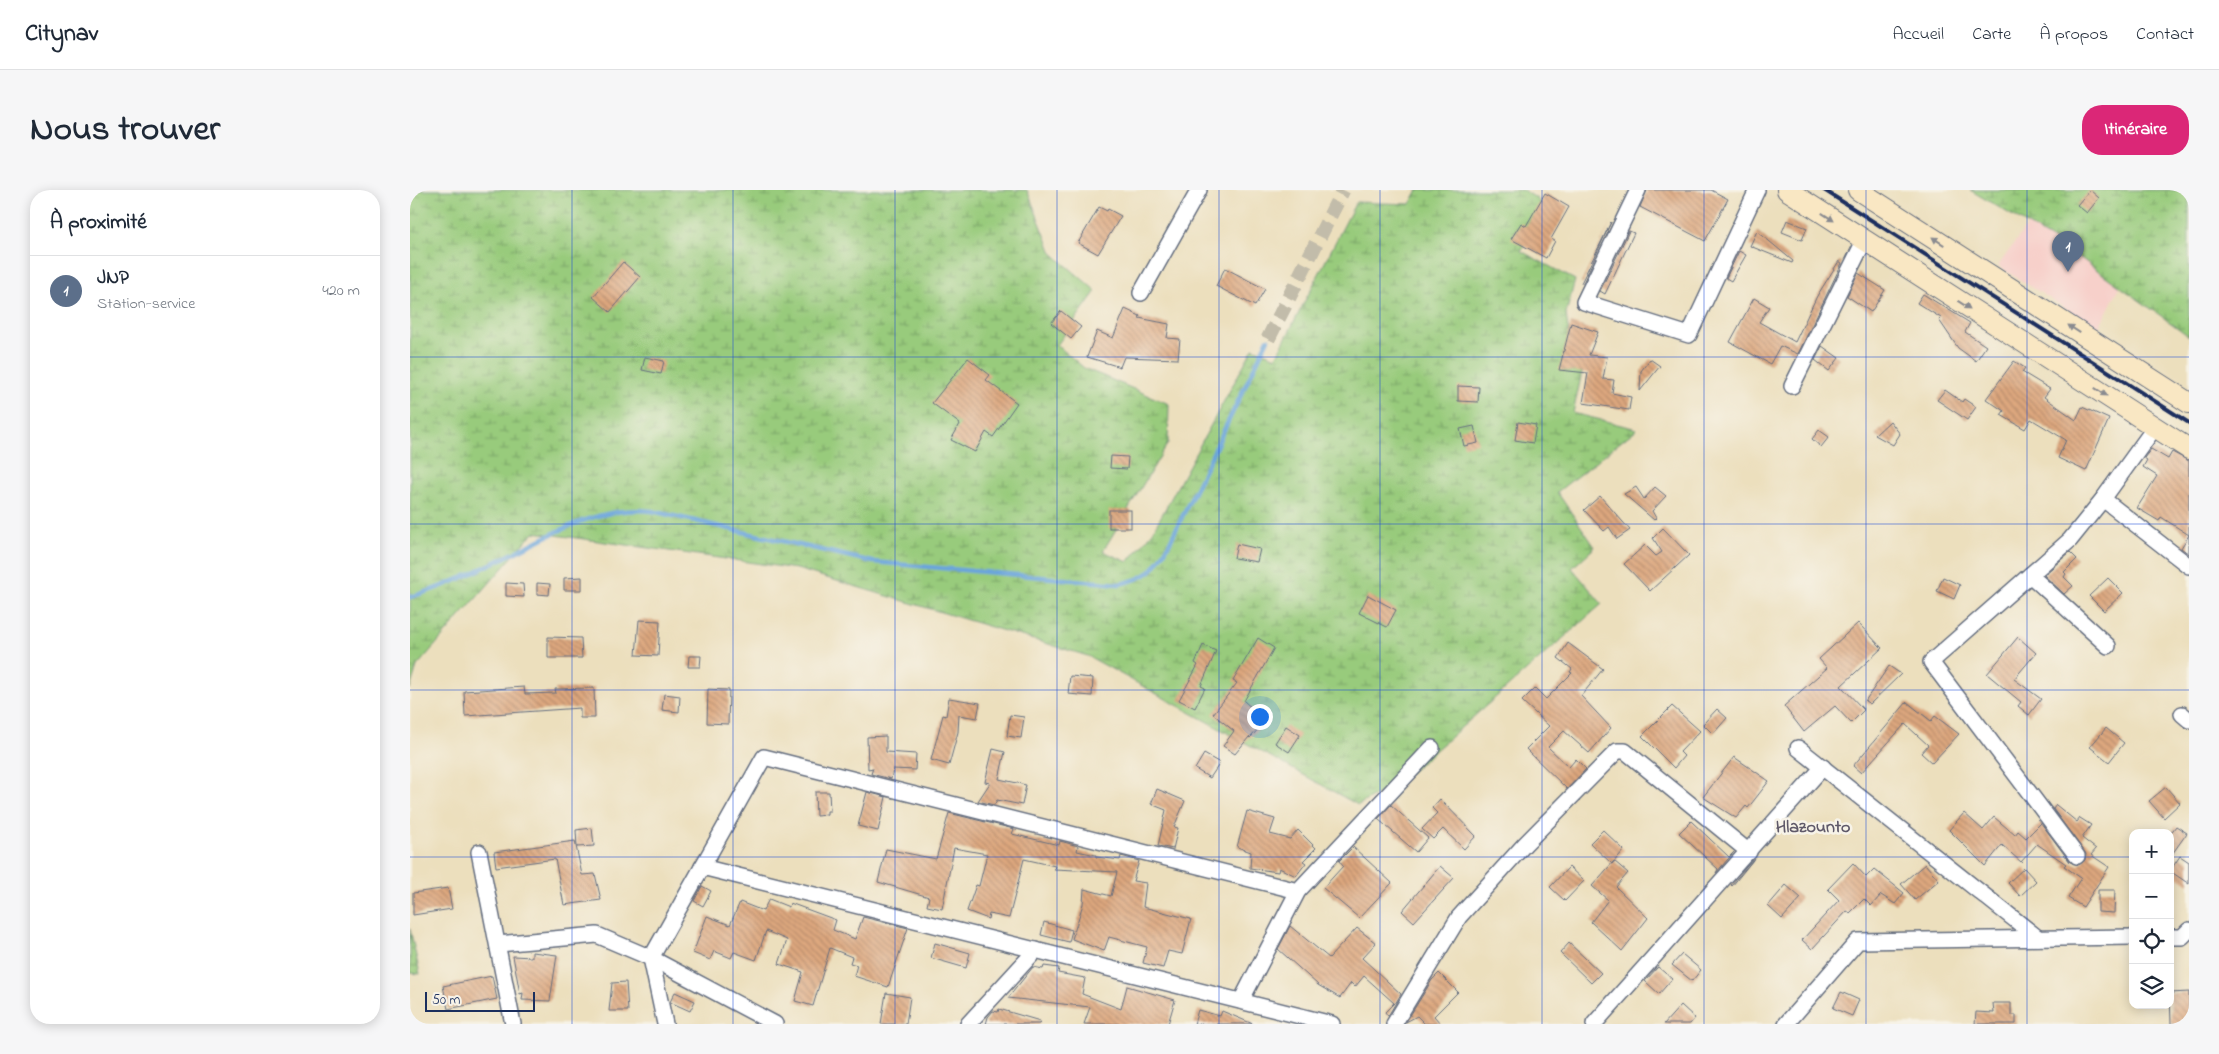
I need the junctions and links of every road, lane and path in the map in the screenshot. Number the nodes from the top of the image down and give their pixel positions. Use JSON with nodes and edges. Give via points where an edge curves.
{"nodes":[{"id":1,"x":1199,"y":190,"type":"edge"},
{"id":2,"x":1638,"y":190,"type":"edge"},
{"id":3,"x":1757,"y":190,"type":"edge"},
{"id":4,"x":1787,"y":190,"type":"edge"},
{"id":5,"x":1858,"y":190,"type":"edge"},
{"id":6,"x":1864,"y":241,"type":"junction"},
{"id":7,"x":1141,"y":293,"type":"dead end"},
{"id":8,"x":1792,"y":386,"type":"dead end"},
{"id":9,"x":2189,"y":403,"type":"edge"},
{"id":10,"x":2155,"y":426,"type":"junction"},
{"id":11,"x":2189,"y":449,"type":"edge"},
{"id":12,"x":2103,"y":499,"type":"junction"},
{"id":13,"x":2189,"y":566,"type":"edge"},
{"id":14,"x":2030,"y":575,"type":"junction"},
{"id":15,"x":2108,"y":646,"type":"dead end"},
{"id":16,"x":1432,"y":748,"type":"dead end"},
{"id":17,"x":1798,"y":748,"type":"dead end"},
{"id":18,"x":1823,"y":767,"type":"junction"},
{"id":19,"x":479,"y":852,"type":"dead end"},
{"id":20,"x":1749,"y":852,"type":"junction"},
{"id":21,"x":2077,"y":856,"type":"dead end"},
{"id":22,"x":702,"y":867,"type":"junction"},
{"id":23,"x":1298,"y":892,"type":"junction"},
{"id":24,"x":2189,"y":930,"type":"edge"},
{"id":25,"x":2129,"y":937,"type":"edge"},
{"id":26,"x":2174,"y":937,"type":"edge"},
{"id":27,"x":2038,"y":938,"type":"junction"},
{"id":28,"x":498,"y":944,"type":"junction"},
{"id":29,"x":1036,"y":950,"type":"junction"},
{"id":30,"x":651,"y":958,"type":"junction"},
{"id":31,"x":1241,"y":1001,"type":"junction"},
{"id":32,"x":513,"y":1024,"type":"edge"},
{"id":33,"x":665,"y":1024,"type":"edge"},
{"id":34,"x":775,"y":1024,"type":"edge"},
{"id":35,"x":968,"y":1024,"type":"edge"},
{"id":36,"x":1332,"y":1024,"type":"edge"},
{"id":37,"x":1394,"y":1024,"type":"edge"},
{"id":38,"x":1594,"y":1024,"type":"edge"},
{"id":39,"x":1786,"y":1024,"type":"edge"}],
"edges":[{"from":1,"to":7,"type":"street"},
{"from":2,"to":3,"type":"street","via":[[1584,302],[1689,335]]},
{"from":4,"to":6,"type":"main road","one_way":true},
{"from":9,"to":5,"type":"main road","one_way":true},
{"from":6,"to":8,"type":"street"},
{"from":6,"to":10,"type":"main road","one_way":true},
{"from":10,"to":11,"type":"main road"},
{"from":10,"to":12,"type":"street"},
{"from":12,"to":13,"type":"street"},
{"from":12,"to":14,"type":"street","via":[[2070,540]]},
{"from":14,"to":15,"type":"street"},
{"from":14,"to":21,"type":"street","via":[[1930,662]]},
{"from":16,"to":23,"type":"street"},
{"from":17,"to":18,"type":"street"},
{"from":18,"to":20,"type":"street"},
{"from":18,"to":27,"type":"street"},
{"from":19,"to":28,"type":"street"},
{"from":20,"to":37,"type":"street","via":[[1625,751],[1617,751],[1525,844],[1459,917]]},
{"from":20,"to":38,"type":"street"},
{"from":22,"to":23,"type":"street","via":[[764,757]]},
{"from":22,"to":29,"type":"street"},
{"from":22,"to":30,"type":"street"},
{"from":23,"to":31,"type":"street"},
{"from":24,"to":26,"type":"street","via":[[2182,937]]},
{"from":25,"to":27,"type":"street"},
{"from":27,"to":39,"type":"street","via":[[1858,941]]},
{"from":28,"to":30,"type":"street","via":[[597,934]]},
{"from":28,"to":32,"type":"street"},
{"from":29,"to":31,"type":"street"},
{"from":29,"to":35,"type":"street"},
{"from":30,"to":33,"type":"street"},
{"from":30,"to":34,"type":"street"},
{"from":31,"to":36,"type":"street"}]}
